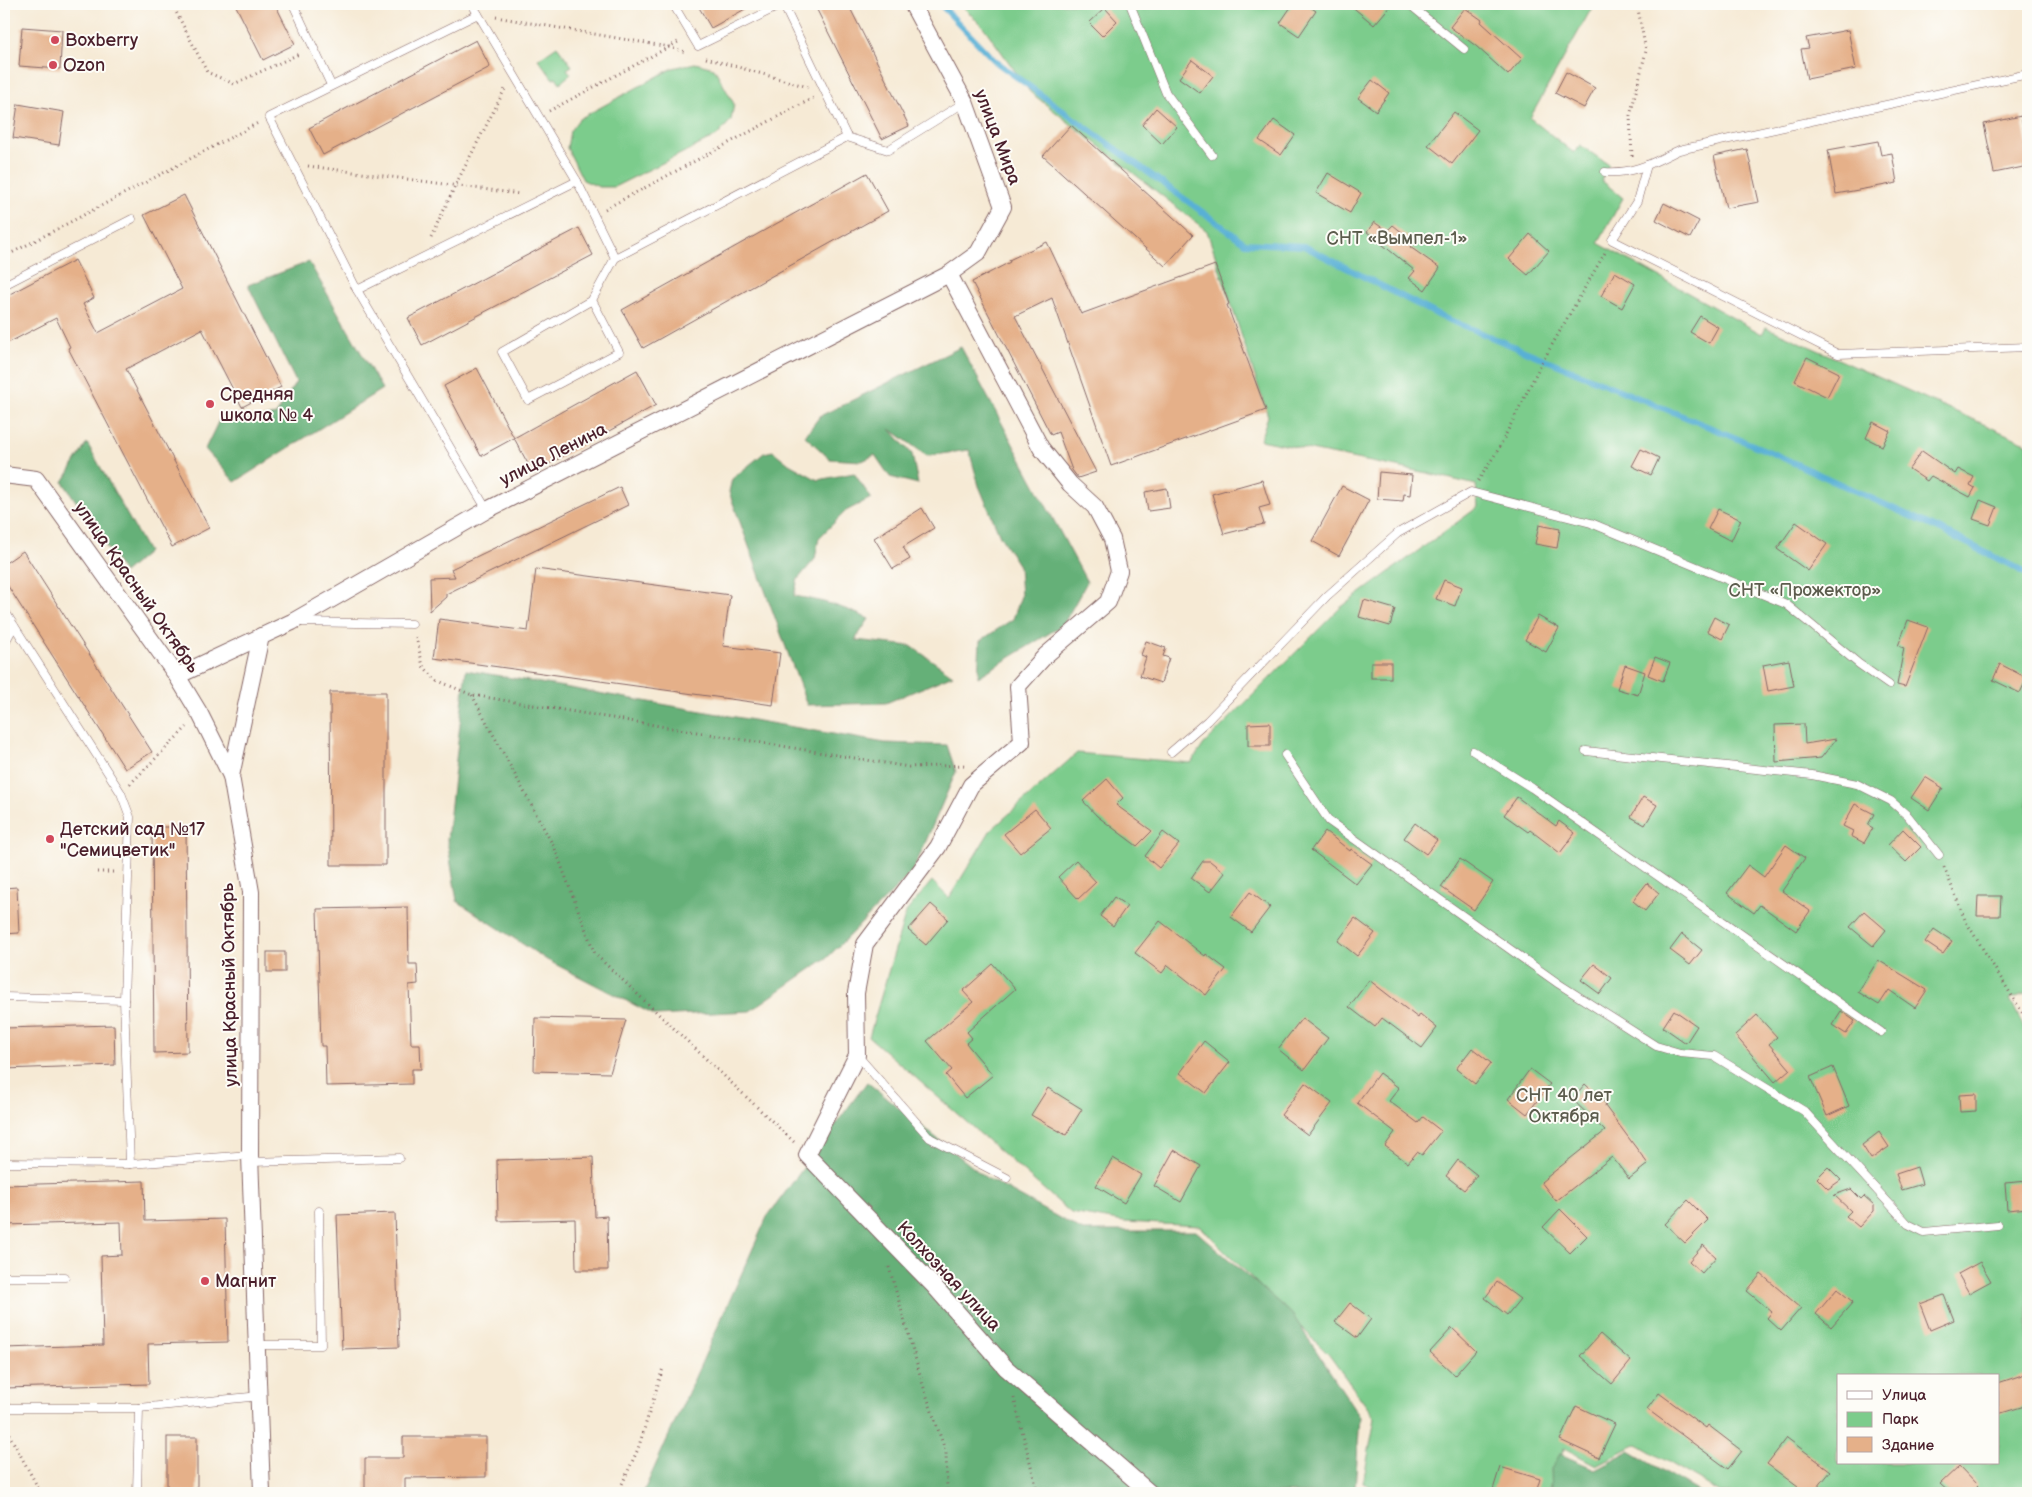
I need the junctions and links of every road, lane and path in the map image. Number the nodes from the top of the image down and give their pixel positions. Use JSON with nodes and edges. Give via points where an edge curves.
{"nodes":[{"id":1,"x":172,"y":4,"type":"edge"},
{"id":2,"x":294,"y":4,"type":"edge"},
{"id":3,"x":472,"y":4,"type":"edge"},
{"id":4,"x":673,"y":4,"type":"edge"},
{"id":5,"x":912,"y":4,"type":"edge"},
{"id":6,"x":1130,"y":4,"type":"edge"},
{"id":7,"x":1409,"y":4,"type":"edge"},
{"id":8,"x":1637,"y":4,"type":"edge"},
{"id":9,"x":478,"y":14,"type":"junction"},
{"id":10,"x":692,"y":35,"type":"junction"},
{"id":11,"x":313,"y":47,"type":"junction"},
{"id":12,"x":670,"y":47,"type":"junction"},
{"id":13,"x":1464,"y":49,"type":"dead end"},
{"id":14,"x":688,"y":52,"type":"dead end"},
{"id":15,"x":697,"y":55,"type":"dead end"},
{"id":16,"x":513,"y":73,"type":"junction"},
{"id":17,"x":2028,"y":74,"type":"edge"},
{"id":18,"x":331,"y":85,"type":"junction"},
{"id":19,"x":825,"y":92,"type":"junction"},
{"id":20,"x":965,"y":102,"type":"junction"},
{"id":21,"x":539,"y":116,"type":"junction"},
{"id":22,"x":269,"y":117,"type":"junction"},
{"id":23,"x":847,"y":137,"type":"junction"},
{"id":24,"x":1212,"y":155,"type":"dead end"},
{"id":25,"x":294,"y":164,"type":"junction"},
{"id":26,"x":1647,"y":165,"type":"junction"},
{"id":27,"x":1633,"y":171,"type":"junction"},
{"id":28,"x":1605,"y":172,"type":"dead end"},
{"id":29,"x":577,"y":181,"type":"junction"},
{"id":30,"x":456,"y":186,"type":"junction"},
{"id":31,"x":543,"y":197,"type":"junction"},
{"id":32,"x":594,"y":215,"type":"junction"},
{"id":33,"x":132,"y":219,"type":"dead end"},
{"id":34,"x":1612,"y":240,"type":"junction"},
{"id":35,"x":4,"y":256,"type":"edge"},
{"id":36,"x":422,"y":257,"type":"junction"},
{"id":37,"x":615,"y":258,"type":"junction"},
{"id":38,"x":950,"y":274,"type":"junction"},
{"id":39,"x":4,"y":285,"type":"edge"},
{"id":40,"x":358,"y":290,"type":"junction"},
{"id":41,"x":592,"y":300,"type":"junction"},
{"id":42,"x":2028,"y":347,"type":"edge"},
{"id":43,"x":4,"y":474,"type":"edge"},
{"id":44,"x":1471,"y":492,"type":"junction"},
{"id":45,"x":487,"y":510,"type":"junction"},
{"id":46,"x":4,"y":610,"type":"edge"},
{"id":47,"x":292,"y":622,"type":"junction"},
{"id":48,"x":412,"y":624,"type":"joint"},
{"id":49,"x":14,"y":626,"type":"junction"},
{"id":50,"x":261,"y":636,"type":"junction"},
{"id":51,"x":4,"y":644,"type":"edge"},
{"id":52,"x":177,"y":676,"type":"junction"},
{"id":53,"x":1889,"y":685,"type":"dead end"},
{"id":54,"x":472,"y":695,"type":"junction"},
{"id":55,"x":200,"y":714,"type":"junction"},
{"id":56,"x":1473,"y":751,"type":"dead end"},
{"id":57,"x":1586,"y":751,"type":"dead end"},
{"id":58,"x":1171,"y":752,"type":"dead end"},
{"id":59,"x":1285,"y":755,"type":"dead end"},
{"id":60,"x":971,"y":765,"type":"dead end"},
{"id":61,"x":231,"y":776,"type":"junction"},
{"id":62,"x":121,"y":793,"type":"junction"},
{"id":63,"x":1939,"y":855,"type":"joint"},
{"id":64,"x":4,"y":997,"type":"edge"},
{"id":65,"x":124,"y":1000,"type":"junction"},
{"id":66,"x":2028,"y":1022,"type":"edge"},
{"id":67,"x":1881,"y":1032,"type":"dead end"},
{"id":68,"x":857,"y":1055,"type":"junction"},
{"id":69,"x":807,"y":1155,"type":"junction"},
{"id":70,"x":250,"y":1158,"type":"junction"},
{"id":71,"x":399,"y":1158,"type":"dead end"},
{"id":72,"x":4,"y":1163,"type":"edge"},
{"id":73,"x":130,"y":1164,"type":"junction"},
{"id":74,"x":1007,"y":1178,"type":"dead end"},
{"id":75,"x":319,"y":1211,"type":"dead end"},
{"id":76,"x":1998,"y":1225,"type":"dead end"},
{"id":77,"x":889,"y":1265,"type":"dead end"},
{"id":78,"x":4,"y":1277,"type":"edge"},
{"id":79,"x":65,"y":1277,"type":"dead end"},
{"id":80,"x":258,"y":1345,"type":"junction"},
{"id":81,"x":663,"y":1368,"type":"dead end"},
{"id":82,"x":1006,"y":1368,"type":"junction"},
{"id":83,"x":260,"y":1396,"type":"junction"},
{"id":84,"x":4,"y":1408,"type":"edge"},
{"id":85,"x":139,"y":1408,"type":"junction"},
{"id":86,"x":4,"y":1425,"type":"edge"},
{"id":87,"x":41,"y":1493,"type":"edge"},
{"id":88,"x":137,"y":1493,"type":"edge"},
{"id":89,"x":262,"y":1493,"type":"edge"},
{"id":90,"x":618,"y":1493,"type":"edge"},
{"id":91,"x":947,"y":1493,"type":"edge"},
{"id":92,"x":1041,"y":1493,"type":"edge"},
{"id":93,"x":1150,"y":1493,"type":"edge"}],
"edges":[{"from":1,"to":11,"type":"path","via":[[208,72],[234,84]]},
{"from":2,"to":11,"type":"lane"},
{"from":3,"to":9,"type":"lane"},
{"from":4,"to":10,"type":"lane"},
{"from":5,"to":20,"type":"street","name":"улица Мира"},
{"from":6,"to":24,"type":"lane","via":[[1166,93]]},
{"from":7,"to":13,"type":"lane"},
{"from":8,"to":27,"type":"path","via":[[1646,50],[1630,116]]},
{"from":9,"to":12,"type":"path"},
{"from":9,"to":16,"type":"lane"},
{"from":9,"to":18,"type":"lane"},
{"from":10,"to":12,"type":"path"},
{"from":10,"to":19,"type":"lane","via":[[698,46],[783,4]]},
{"from":11,"to":18,"type":"lane"},
{"from":12,"to":14,"type":"path"},
{"from":12,"to":21,"type":"path"},
{"from":15,"to":19,"type":"path"},
{"from":16,"to":21,"type":"lane"},
{"from":16,"to":30,"type":"path"},
{"from":17,"to":26,"type":"lane","via":[[1679,150]]},
{"from":18,"to":22,"type":"lane"},
{"from":19,"to":23,"type":"lane"},
{"from":19,"to":32,"type":"path"},
{"from":20,"to":23,"type":"lane","via":[[888,150]]},
{"from":20,"to":38,"type":"street","name":"улица Мира","via":[[1003,207],[978,253]]},
{"from":21,"to":29,"type":"lane"},
{"from":22,"to":25,"type":"lane"},
{"from":22,"to":35,"type":"path"},
{"from":23,"to":37,"type":"lane"},
{"from":25,"to":30,"type":"path"},
{"from":25,"to":40,"type":"lane"},
{"from":26,"to":27,"type":"lane"},
{"from":26,"to":34,"type":"lane","via":[[1637,201]]},
{"from":27,"to":28,"type":"lane"},
{"from":29,"to":31,"type":"lane"},
{"from":29,"to":32,"type":"lane"},
{"from":30,"to":31,"type":"path"},
{"from":30,"to":36,"type":"path"},
{"from":31,"to":36,"type":"lane"},
{"from":32,"to":37,"type":"lane"},
{"from":33,"to":39,"type":"lane"},
{"from":34,"to":42,"type":"lane","via":[[1838,354]]},
{"from":34,"to":44,"type":"path","via":[[1541,364],[1498,450]]},
{"from":36,"to":40,"type":"lane"},
{"from":37,"to":41,"type":"lane"},
{"from":38,"to":45,"type":"street","name":"улица Ленина"},
{"from":38,"to":68,"type":"street","via":[[1041,448],[1070,484],[1095,507],[1112,539],[1120,571],[1108,602],[1046,655],[1018,686],[1022,742],[971,785],[938,847],[864,944],[856,993]]},
{"from":40,"to":45,"type":"lane"},
{"from":41,"to":41,"type":"lane","via":[[502,352],[528,400],[619,352]]},
{"from":43,"to":52,"type":"street","name":"улица Красный Октябрь","via":[[36,479]]},
{"from":44,"to":53,"type":"lane","via":[[1591,523],[1786,604]]},
{"from":44,"to":58,"type":"lane","via":[[1398,533],[1327,596],[1207,721]]},
{"from":45,"to":47,"type":"street","name":"улица Ленина"},
{"from":46,"to":49,"type":"lane"},
{"from":47,"to":48,"type":"lane"},
{"from":47,"to":50,"type":"street","name":"улица Ленина"},
{"from":48,"to":54,"type":"path","via":[[423,666],[436,680]]},
{"from":49,"to":51,"type":"lane"},
{"from":49,"to":62,"type":"lane"},
{"from":50,"to":52,"type":"street","name":"улица Ленина"},
{"from":50,"to":61,"type":"street"},
{"from":52,"to":55,"type":"street","name":"улица Красный Октябрь"},
{"from":54,"to":60,"type":"path","via":[[909,767]]},
{"from":54,"to":69,"type":"path","via":[[555,850],[595,954]]},
{"from":55,"to":61,"type":"street","name":"улица Красный Октябрь"},
{"from":55,"to":62,"type":"path"},
{"from":56,"to":67,"type":"lane","via":[[1532,788]]},
{"from":57,"to":63,"type":"lane","via":[[1812,775],[1857,784],[1891,801],[1908,816]]},
{"from":59,"to":76,"type":"lane","via":[[1329,821],[1559,984],[1656,1046],[1680,1053],[1714,1056],[1804,1111],[1908,1224],[1924,1232]]},
{"from":61,"to":70,"type":"street","name":"улица Красный Октябрь","via":[[251,892]]},
{"from":62,"to":65,"type":"lane","via":[[130,817]]},
{"from":63,"to":66,"type":"path","via":[[1965,920]]},
{"from":64,"to":65,"type":"lane"},
{"from":65,"to":73,"type":"lane"},
{"from":68,"to":69,"type":"street"},
{"from":68,"to":74,"type":"lane","via":[[930,1138]]},
{"from":69,"to":82,"type":"street","name":"Колхозная улица","via":[[934,1286]]},
{"from":70,"to":71,"type":"lane"},
{"from":70,"to":73,"type":"lane"},
{"from":70,"to":80,"type":"street","name":"улица Красный Октябрь"},
{"from":72,"to":73,"type":"lane"},
{"from":75,"to":80,"type":"lane","via":[[322,1345]]},
{"from":77,"to":91,"type":"path","via":[[946,1453]]},
{"from":78,"to":79,"type":"lane"},
{"from":80,"to":83,"type":"street","name":"улица Красный Октябрь"},
{"from":81,"to":90,"type":"path","via":[[638,1450]]},
{"from":82,"to":92,"type":"path","via":[[1036,1486]]},
{"from":82,"to":93,"type":"street","name":"Колхозная улица"},
{"from":83,"to":85,"type":"lane"},
{"from":83,"to":89,"type":"street","name":"улица Красный Октябрь"},
{"from":84,"to":85,"type":"lane"},
{"from":85,"to":88,"type":"lane"},
{"from":86,"to":87,"type":"path"}]}
